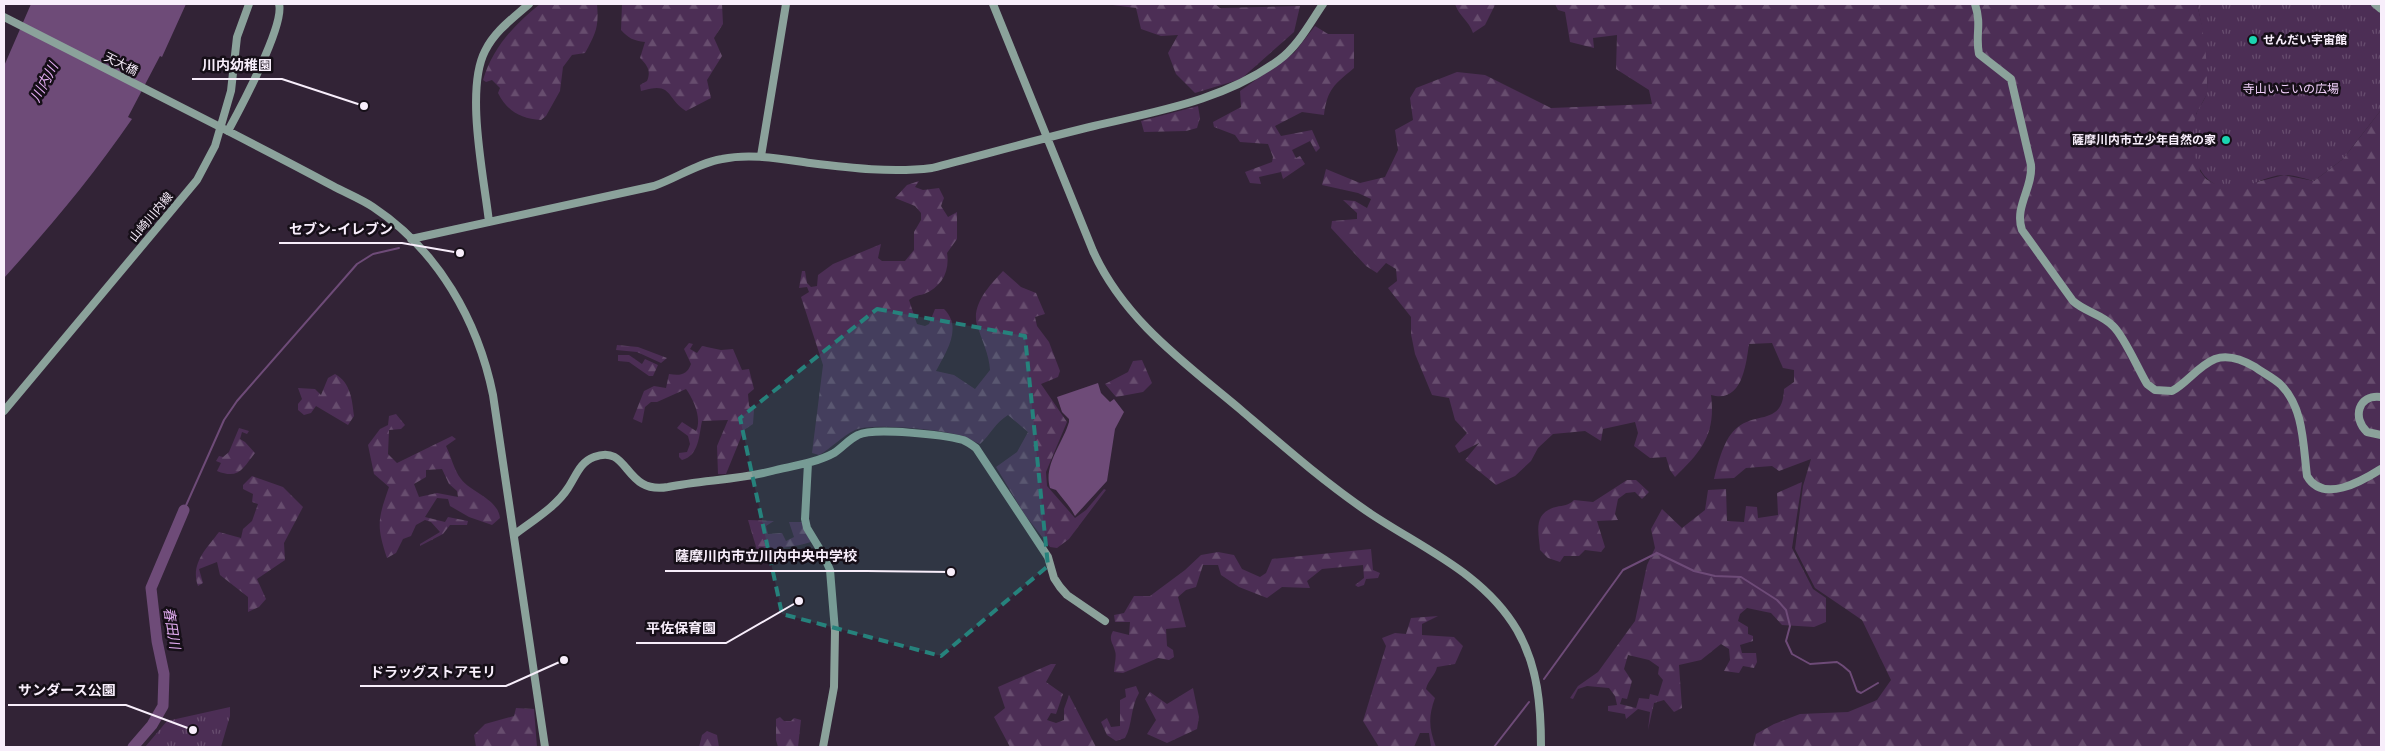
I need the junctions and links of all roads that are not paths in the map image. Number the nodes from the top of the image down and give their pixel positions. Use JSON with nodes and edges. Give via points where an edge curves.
{"nodes":[{"id":1,"x":249,"y":4,"type":"edge"},
{"id":2,"x":279,"y":4,"type":"edge"},
{"id":3,"x":529,"y":4,"type":"edge"},
{"id":4,"x":786,"y":4,"type":"edge"},
{"id":5,"x":993,"y":4,"type":"edge"},
{"id":6,"x":1323,"y":4,"type":"edge"},
{"id":7,"x":1975,"y":4,"type":"edge"},
{"id":8,"x":2375,"y":4,"type":"edge"},
{"id":9,"x":2381,"y":9,"type":"edge"},
{"id":10,"x":4,"y":17,"type":"edge"},
{"id":11,"x":228,"y":132,"type":"junction"},
{"id":12,"x":1047,"y":139,"type":"junction"},
{"id":13,"x":761,"y":156,"type":"junction"},
{"id":14,"x":489,"y":222,"type":"junction"},
{"id":15,"x":411,"y":239,"type":"junction"},
{"id":16,"x":2381,"y":397,"type":"edge"},
{"id":17,"x":4,"y":411,"type":"edge"},
{"id":18,"x":2381,"y":435,"type":"edge"},
{"id":19,"x":808,"y":462,"type":"junction"},
{"id":20,"x":2381,"y":469,"type":"edge"},
{"id":21,"x":514,"y":535,"type":"junction"},
{"id":22,"x":1105,"y":621,"type":"dead end"},
{"id":23,"x":545,"y":747,"type":"edge"},
{"id":24,"x":823,"y":747,"type":"edge"},
{"id":25,"x":1541,"y":747,"type":"edge"}],
"edges":[{"from":1,"to":17,"type":"street","name":"山崎川内線","via":[[235,44],[235,74],[216,146],[197,180]]},
{"from":2,"to":11,"type":"street","via":[[279,17],[260,68]]},
{"from":3,"to":14,"type":"street","via":[[491,40],[476,75],[476,106]]},
{"from":4,"to":13,"type":"street"},
{"from":5,"to":12,"type":"street"},
{"from":6,"to":12,"type":"street","via":[[1281,59],[1242,84],[1159,111]]},
{"from":7,"to":20,"type":"street","via":[[1980,26],[1978,54],[2011,79],[2031,165],[2032,176],[2019,212],[2022,230],[2073,302],[2114,326],[2147,384],[2155,390],[2172,391],[2206,363],[2228,357],[2238,358],[2280,384],[2298,412],[2307,476],[2319,488],[2347,487]]},
{"from":8,"to":9,"type":"street"},
{"from":10,"to":11,"type":"street","name":"天大橋","bridge":true},
{"from":11,"to":15,"type":"street","name":"天大橋","via":[[374,208]]},
{"from":12,"to":13,"type":"street","via":[[932,168],[906,171],[848,168]]},
{"from":12,"to":25,"type":"street","via":[[1100,266],[1124,304],[1146,328],[1325,481],[1378,519],[1460,569],[1502,609],[1522,639],[1537,684]]},
{"from":13,"to":14,"type":"street","via":[[708,162],[654,186]]},
{"from":14,"to":15,"type":"street"},
{"from":15,"to":21,"type":"street","name":"天大橋","via":[[452,288],[479,343],[493,395]]},
{"from":16,"to":18,"type":"street","via":[[2365,400],[2357,414],[2358,421],[2367,432]]},
{"from":19,"to":21,"type":"street","via":[[752,476],[653,488],[641,484],[618,458],[599,455],[580,466],[565,492]]},
{"from":19,"to":22,"type":"street","via":[[834,452],[859,434],[868,432],[910,433],[965,441],[982,456],[1048,557],[1060,587]]},
{"from":19,"to":24,"type":"street","via":[[805,519],[830,570],[835,631],[834,687]]},
{"from":21,"to":23,"type":"street","name":"天大橋"}]}
